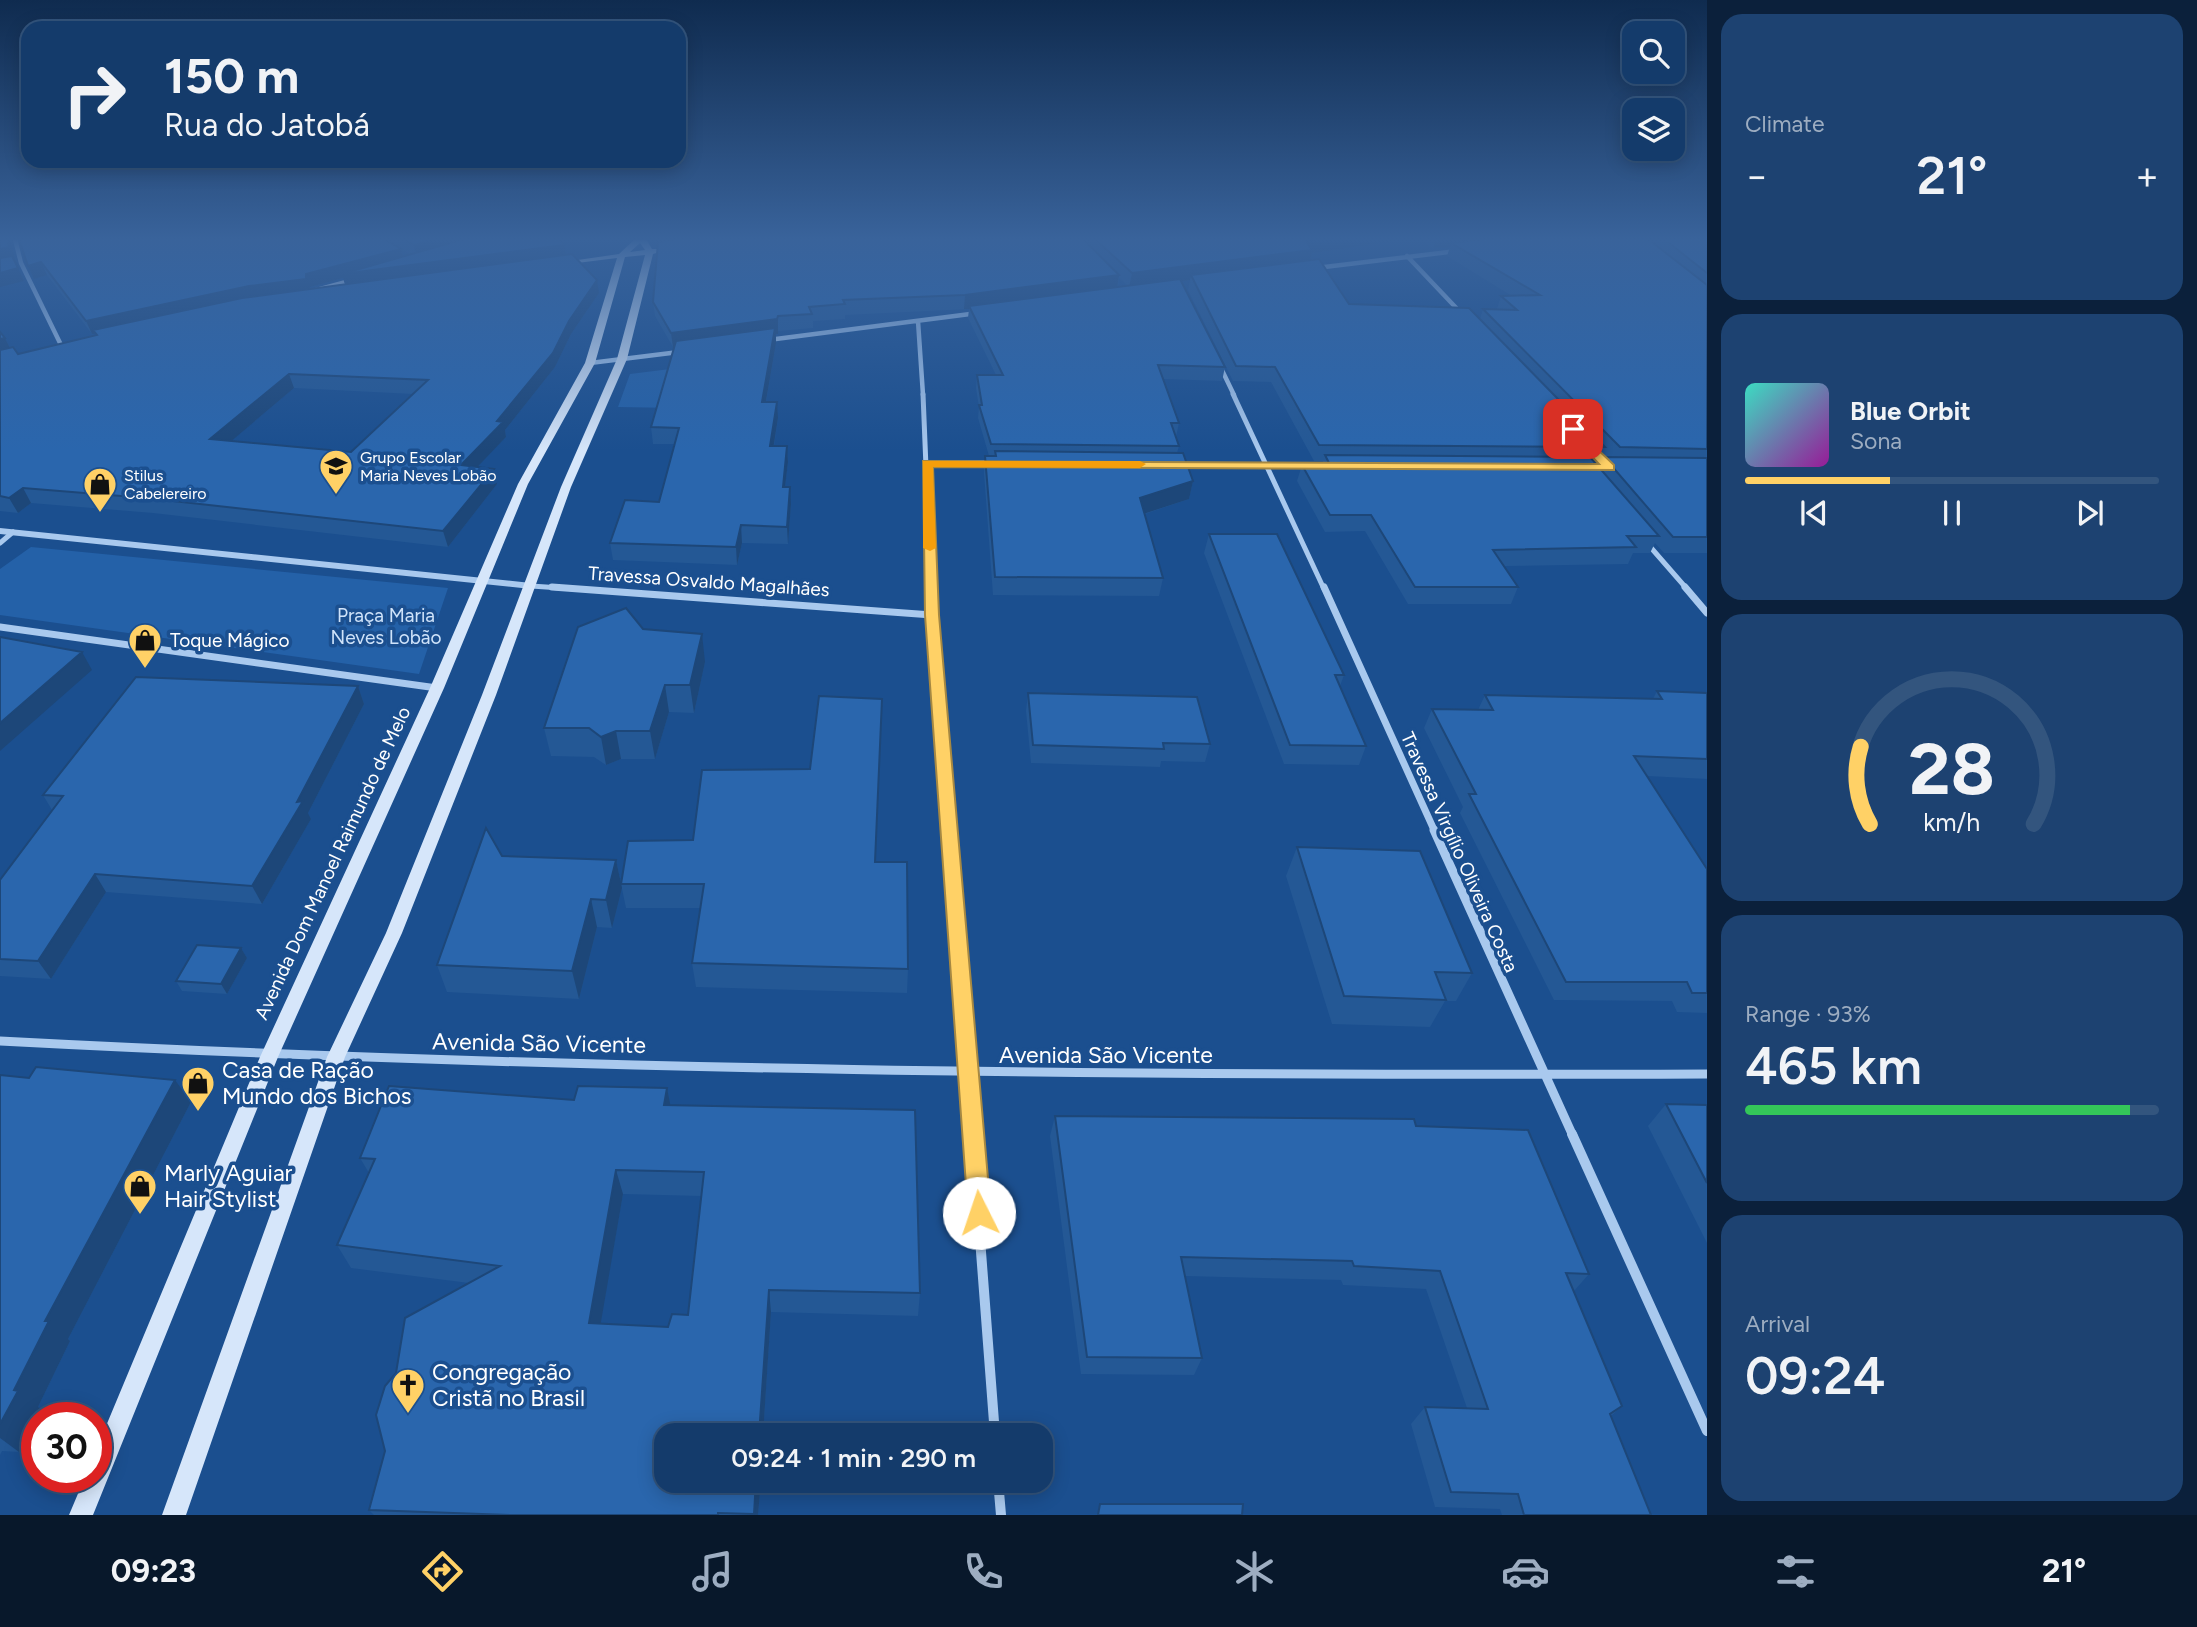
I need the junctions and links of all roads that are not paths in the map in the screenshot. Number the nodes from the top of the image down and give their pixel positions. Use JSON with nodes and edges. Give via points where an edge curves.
{"nodes":[{"id":1,"x":44,"y":310,"type":"edge"},
{"id":2,"x":606,"y":310,"type":"edge"},
{"id":3,"x":633,"y":310,"type":"edge"},
{"id":4,"x":1458,"y":310,"type":"edge"},
{"id":5,"x":984,"y":312,"type":"edge"},
{"id":6,"x":1465,"y":317,"type":"edge"},
{"id":7,"x":918,"y":321,"type":"junction"},
{"id":8,"x":74,"y":342,"type":"edge"},
{"id":9,"x":757,"y":342,"type":"edge"},
{"id":10,"x":61,"y":345,"type":"junction"},
{"id":11,"x":49,"y":348,"type":"edge"},
{"id":12,"x":690,"y":351,"type":"edge"},
{"id":13,"x":1216,"y":358,"type":"edge"},
{"id":14,"x":618,"y":359,"type":"junction"},
{"id":15,"x":590,"y":362,"type":"junction"},
{"id":16,"x":927,"y":463,"type":"junction"},
{"id":17,"x":996,"y":464,"type":"edge"},
{"id":18,"x":1173,"y":465,"type":"edge"},
{"id":19,"x":1268,"y":465,"type":"junction"},
{"id":20,"x":1323,"y":466,"type":"edge"},
{"id":21,"x":0,"y":531,"type":"edge"},
{"id":22,"x":1637,"y":531,"type":"edge"},
{"id":23,"x":13,"y":532,"type":"junction"},
{"id":24,"x":0,"y":543,"type":"edge"},
{"id":25,"x":484,"y":581,"type":"junction"},
{"id":26,"x":530,"y":586,"type":"junction"},
{"id":27,"x":1707,"y":614,"type":"edge"},
{"id":28,"x":932,"y":615,"type":"junction"},
{"id":29,"x":0,"y":627,"type":"edge"},
{"id":30,"x":437,"y":688,"type":"junction"},
{"id":31,"x":0,"y":1041,"type":"edge"},
{"id":32,"x":269,"y":1057,"type":"junction"},
{"id":33,"x":337,"y":1057,"type":"junction"},
{"id":34,"x":970,"y":1074,"type":"junction"},
{"id":35,"x":1707,"y":1074,"type":"edge"},
{"id":36,"x":1543,"y":1075,"type":"junction"},
{"id":37,"x":994,"y":1423,"type":"edge"},
{"id":38,"x":1707,"y":1431,"type":"edge"},
{"id":39,"x":1000,"y":1493,"type":"edge"},
{"id":40,"x":80,"y":1515,"type":"edge"},
{"id":41,"x":174,"y":1515,"type":"edge"},
{"id":42,"x":1001,"y":1515,"type":"edge"}],
"edges":[{"from":1,"to":10,"type":"street"},
{"from":2,"to":15,"type":"main road","name":"Avenida Dom Manoel Raimundo de Melo"},
{"from":3,"to":14,"type":"main road"},
{"from":4,"to":6,"type":"street"},
{"from":5,"to":7,"type":"street"},
{"from":7,"to":9,"type":"street"},
{"from":7,"to":16,"type":"street"},
{"from":8,"to":10,"type":"main road"},
{"from":10,"to":11,"type":"main road"},
{"from":12,"to":14,"type":"street"},
{"from":13,"to":19,"type":"street","name":"Travessa Virgílio Oliveira Costa"},
{"from":14,"to":15,"type":"street"},
{"from":14,"to":26,"type":"main road"},
{"from":15,"to":25,"type":"main road","name":"Avenida Dom Manoel Raimundo de Melo","via":[[523,484]]},
{"from":16,"to":17,"type":"street"},
{"from":16,"to":28,"type":"street"},
{"from":18,"to":19,"type":"street"},
{"from":19,"to":20,"type":"street"},
{"from":19,"to":36,"type":"street","name":"Travessa Virgílio Oliveira Costa"},
{"from":21,"to":23,"type":"street"},
{"from":22,"to":27,"type":"street"},
{"from":23,"to":24,"type":"street"},
{"from":23,"to":25,"type":"street"},
{"from":25,"to":26,"type":"street","name":"Travessa Osvaldo Magalhães"},
{"from":25,"to":30,"type":"main road","name":"Avenida Dom Manoel Raimundo de Melo"},
{"from":26,"to":28,"type":"street","name":"Travessa Osvaldo Magalhães"},
{"from":26,"to":33,"type":"main road","via":[[394,933]]},
{"from":28,"to":34,"type":"street"},
{"from":29,"to":30,"type":"street"},
{"from":30,"to":32,"type":"main road","name":"Avenida Dom Manoel Raimundo de Melo"},
{"from":31,"to":32,"type":"street","name":"Avenida São Vicente"},
{"from":32,"to":33,"type":"street","name":"Avenida São Vicente"},
{"from":32,"to":40,"type":"main road","name":"Avenida Dom Manoel Raimundo de Melo"},
{"from":33,"to":34,"type":"street","name":"Avenida São Vicente"},
{"from":33,"to":41,"type":"main road"},
{"from":34,"to":36,"type":"street","name":"Avenida São Vicente"},
{"from":34,"to":37,"type":"street"},
{"from":35,"to":36,"type":"street","name":"Avenida São Vicente"},
{"from":36,"to":38,"type":"street","name":"Travessa Virgílio Oliveira Costa"},
{"from":39,"to":42,"type":"street"}]}
